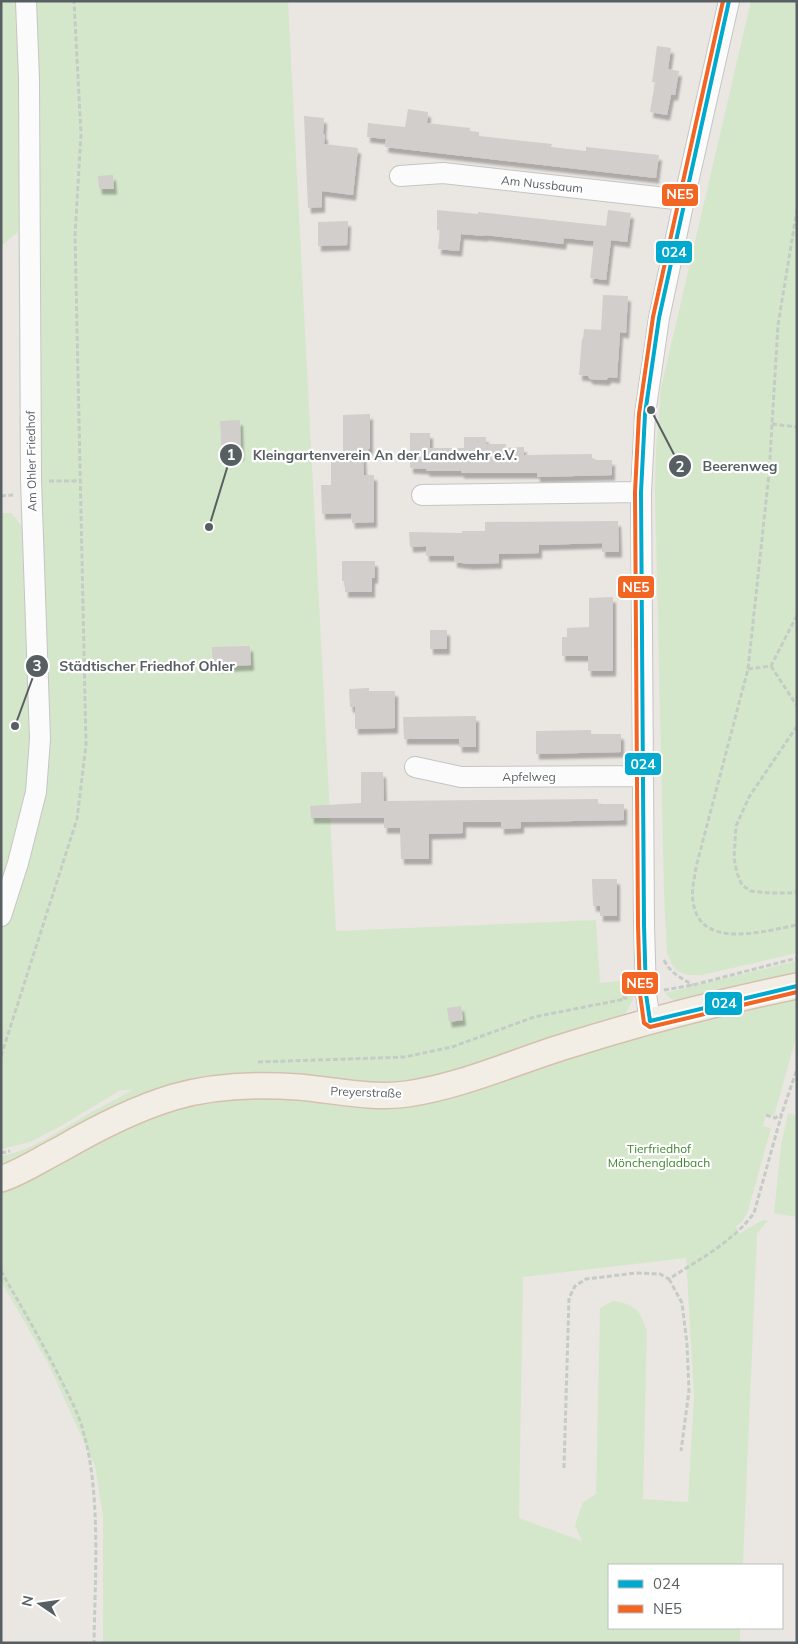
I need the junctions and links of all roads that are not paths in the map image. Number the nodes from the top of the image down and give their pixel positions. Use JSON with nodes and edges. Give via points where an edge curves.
{"nodes":[{"id":1,"x":26,"y":1,"type":"edge"},
{"id":2,"x":729,"y":1,"type":"edge"},
{"id":3,"x":400,"y":176,"type":"dead end"},
{"id":4,"x":684,"y":200,"type":"junction"},
{"id":5,"x":641,"y":492,"type":"junction"},
{"id":6,"x":422,"y":494,"type":"dead end"},
{"id":7,"x":415,"y":767,"type":"dead end"},
{"id":8,"x":643,"y":776,"type":"junction"},
{"id":9,"x":1,"y":916,"type":"edge"},
{"id":10,"x":797,"y":986,"type":"edge"},
{"id":11,"x":650,"y":1021,"type":"junction"},
{"id":12,"x":1,"y":1179,"type":"edge"}],
"edges":[{"from":1,"to":9,"type":"street","name":"Am Ohler Friedhof","via":[[31,480],[40,739],[36,792]]},
{"from":2,"to":4,"type":"street"},
{"from":3,"to":4,"type":"street","name":"Am Nussbaum","via":[[443,172]]},
{"from":4,"to":5,"type":"street","via":[[653,349],[645,414]]},
{"from":5,"to":6,"type":"street"},
{"from":5,"to":8,"type":"street"},
{"from":7,"to":8,"type":"street","name":"Apfelweg","via":[[461,777]]},
{"from":8,"to":11,"type":"street","via":[[646,994]]},
{"from":10,"to":11,"type":"main road","name":"Preyerstraße"},
{"from":11,"to":12,"type":"main road","name":"Preyerstraße","via":[[446,1086],[405,1094],[253,1085],[176,1096],[128,1114]]}]}
